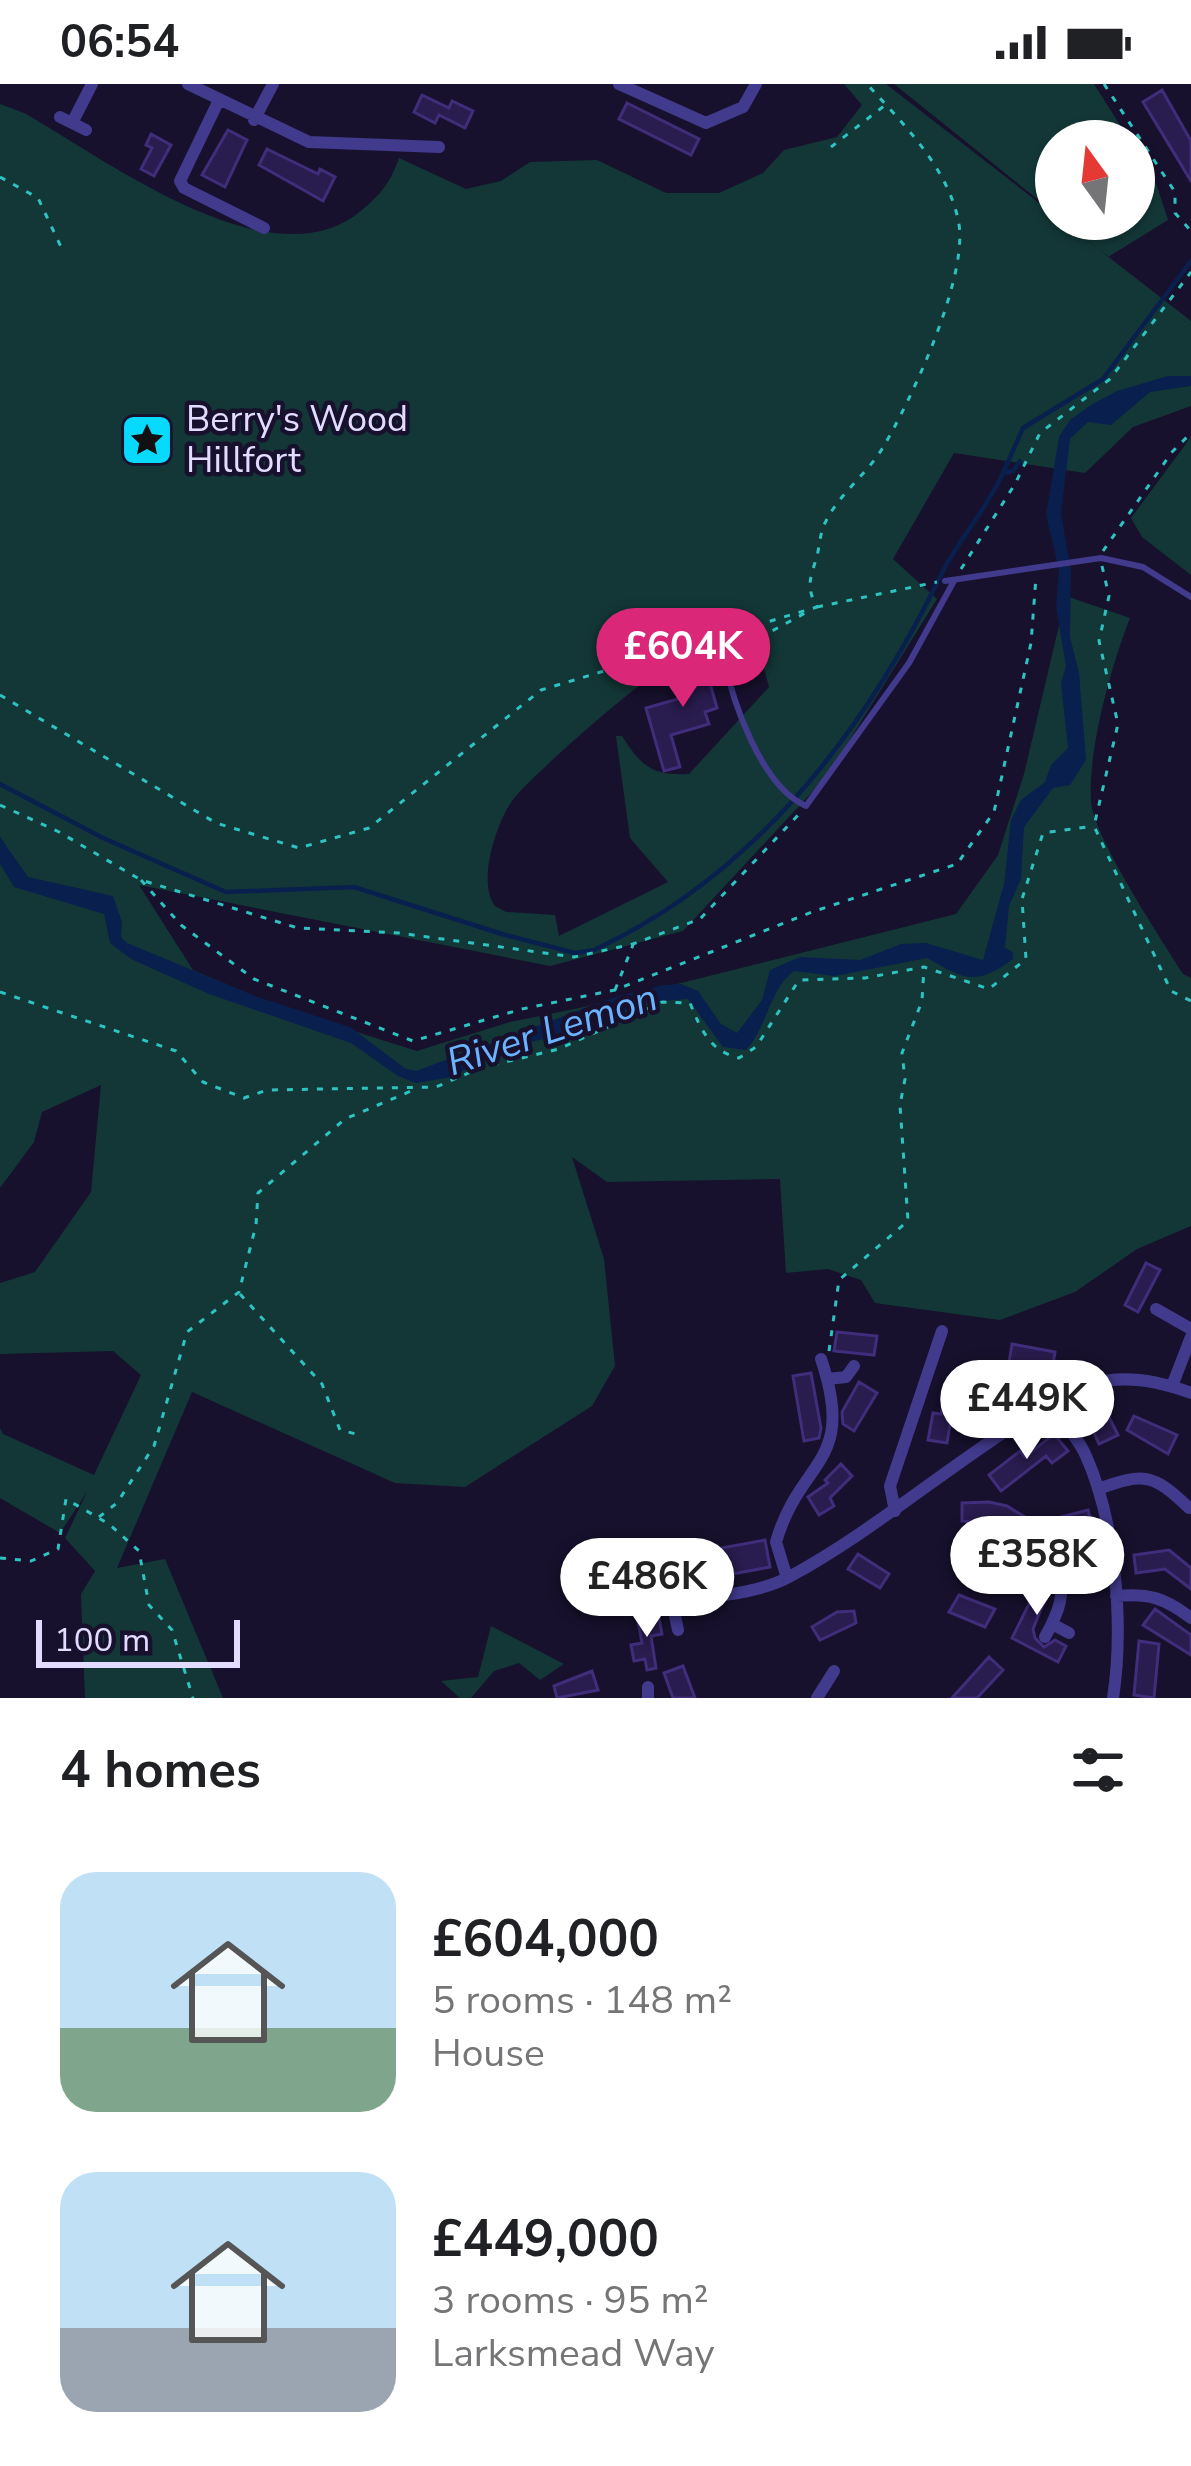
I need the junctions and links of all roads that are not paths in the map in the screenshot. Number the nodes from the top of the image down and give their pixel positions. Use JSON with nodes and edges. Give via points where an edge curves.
{"nodes":[{"id":1,"x":92,"y":84,"type":"edge"},
{"id":2,"x":188,"y":84,"type":"edge"},
{"id":3,"x":273,"y":84,"type":"edge"},
{"id":4,"x":619,"y":84,"type":"edge"},
{"id":5,"x":756,"y":84,"type":"edge"},
{"id":6,"x":219,"y":100,"type":"junction"},
{"id":7,"x":254,"y":120,"type":"junction"},
{"id":8,"x":86,"y":130,"type":"dead end"},
{"id":9,"x":439,"y":147,"type":"dead end"},
{"id":10,"x":264,"y":228,"type":"dead end"},
{"id":11,"x":1191,"y":597,"type":"edge"},
{"id":12,"x":724,"y":657,"type":"road end"},
{"id":13,"x":1156,"y":1309,"type":"dead end"},
{"id":14,"x":942,"y":1331,"type":"dead end"},
{"id":15,"x":1191,"y":1333,"type":"edge"},
{"id":16,"x":822,"y":1361,"type":"road end"},
{"id":17,"x":854,"y":1366,"type":"dead end"},
{"id":18,"x":828,"y":1379,"type":"junction"},
{"id":19,"x":1172,"y":1385,"type":"junction"},
{"id":20,"x":1191,"y":1393,"type":"edge"},
{"id":21,"x":1048,"y":1402,"type":"junction"},
{"id":22,"x":1098,"y":1489,"type":"junction"},
{"id":23,"x":1190,"y":1507,"type":"edge"},
{"id":24,"x":895,"y":1510,"type":"junction"},
{"id":25,"x":1179,"y":1521,"type":"dead end"},
{"id":26,"x":980,"y":1543,"type":"dead end"},
{"id":27,"x":1110,"y":1555,"type":"junction"},
{"id":28,"x":1002,"y":1556,"type":"junction"},
{"id":29,"x":1059,"y":1564,"type":"junction"},
{"id":30,"x":788,"y":1578,"type":"junction"},
{"id":31,"x":992,"y":1578,"type":"dead end"},
{"id":32,"x":1116,"y":1596,"type":"junction"},
{"id":33,"x":1191,"y":1618,"type":"edge"},
{"id":34,"x":678,"y":1630,"type":"dead end"},
{"id":35,"x":1069,"y":1634,"type":"dead end"},
{"id":36,"x":834,"y":1670,"type":"dead end"},
{"id":37,"x":817,"y":1698,"type":"edge"},
{"id":38,"x":1113,"y":1698,"type":"edge"}],
"edges":[{"from":1,"to":8,"type":"street","via":[[66,120]]},
{"from":2,"to":6,"type":"street"},
{"from":3,"to":7,"type":"street"},
{"from":4,"to":5,"type":"street","via":[[706,123],[742,106]]},
{"from":6,"to":7,"type":"street"},
{"from":6,"to":10,"type":"street","via":[[180,181]]},
{"from":7,"to":9,"type":"street","via":[[309,142]]},
{"from":11,"to":12,"type":"lane","via":[[1143,567],[1100,558],[949,581],[909,663],[806,806],[789,798],[753,741],[733,704]]},
{"from":13,"to":15,"type":"street"},
{"from":14,"to":24,"type":"street","via":[[890,1486]]},
{"from":15,"to":19,"type":"street"},
{"from":16,"to":18,"type":"street"},
{"from":17,"to":18,"type":"street","via":[[846,1377]]},
{"from":18,"to":30,"type":"street","via":[[835,1407],[827,1455],[792,1502],[776,1542]]},
{"from":19,"to":20,"type":"street"},
{"from":19,"to":21,"type":"street","via":[[1121,1379]]},
{"from":21,"to":22,"type":"street","via":[[1084,1451]]},
{"from":21,"to":24,"type":"street"},
{"from":22,"to":23,"type":"street","via":[[1142,1477]]},
{"from":22,"to":27,"type":"street"},
{"from":23,"to":25,"type":"street"},
{"from":24,"to":30,"type":"street"},
{"from":26,"to":28,"type":"street"},
{"from":27,"to":29,"type":"street"},
{"from":27,"to":32,"type":"street"},
{"from":28,"to":29,"type":"street"},
{"from":28,"to":31,"type":"street"},
{"from":29,"to":35,"type":"street","via":[[1064,1591],[1049,1631]]},
{"from":30,"to":34,"type":"street","via":[[667,1604]]},
{"from":32,"to":33,"type":"street","via":[[1145,1593]]},
{"from":32,"to":38,"type":"street"},
{"from":36,"to":37,"type":"street"}]}
